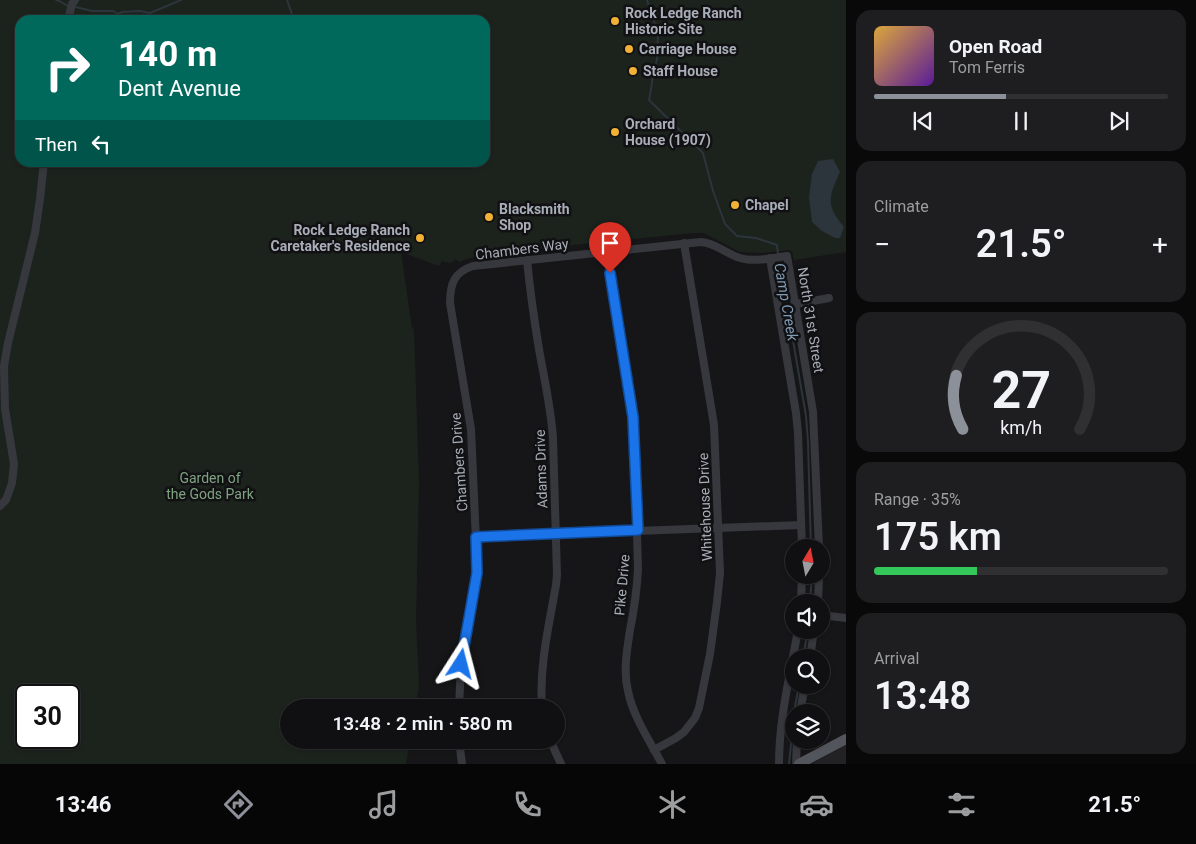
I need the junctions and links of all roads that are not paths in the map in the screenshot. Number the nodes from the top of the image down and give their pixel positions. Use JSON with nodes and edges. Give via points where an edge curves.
{"nodes":[{"id":1,"x":75,"y":0,"type":"edge"},
{"id":2,"x":69,"y":15,"type":"edge"},
{"id":3,"x":43,"y":167,"type":"edge"},
{"id":4,"x":684,"y":243,"type":"junction"},
{"id":5,"x":607,"y":252,"type":"junction"},
{"id":6,"x":770,"y":258,"type":"junction"},
{"id":7,"x":527,"y":260,"type":"junction"},
{"id":8,"x":449,"y":272,"type":"dead end"},
{"id":9,"x":456,"y":277,"type":"junction"},
{"id":10,"x":829,"y":298,"type":"dead end"},
{"id":11,"x":796,"y":304,"type":"junction"},
{"id":12,"x":0,"y":506,"type":"edge"},
{"id":13,"x":801,"y":525,"type":"junction"},
{"id":14,"x":718,"y":528,"type":"junction"},
{"id":15,"x":638,"y":530,"type":"junction"},
{"id":16,"x":556,"y":533,"type":"junction"},
{"id":17,"x":476,"y":537,"type":"junction"},
{"id":18,"x":802,"y":539,"type":"edge"},
{"id":19,"x":819,"y":539,"type":"edge"},
{"id":20,"x":830,"y":616,"type":"edge"},
{"id":21,"x":846,"y":618,"type":"edge"},
{"id":22,"x":796,"y":639,"type":"edge"},
{"id":23,"x":459,"y":699,"type":"edge"},
{"id":24,"x":542,"y":699,"type":"edge"},
{"id":25,"x":846,"y":738,"type":"edge"},
{"id":26,"x":460,"y":749,"type":"edge"},
{"id":27,"x":554,"y":749,"type":"edge"},
{"id":28,"x":797,"y":749,"type":"edge"},
{"id":29,"x":654,"y":750,"type":"junction"},
{"id":30,"x":462,"y":764,"type":"edge"},
{"id":31,"x":561,"y":764,"type":"edge"},
{"id":32,"x":662,"y":764,"type":"edge"},
{"id":33,"x":779,"y":764,"type":"edge"},
{"id":34,"x":797,"y":764,"type":"edge"}],
"edges":[{"from":1,"to":2,"type":"street"},
{"from":3,"to":12,"type":"street","via":[[35,233],[4,366],[5,409],[14,464],[12,483],[6,500]]},
{"from":4,"to":5,"type":"street","name":"Chambers Way"},
{"from":4,"to":6,"type":"street","name":"Chambers Way","via":[[708,242],[744,259]]},
{"from":4,"to":14,"type":"street","name":"Whitehouse Drive","via":[[714,425]]},
{"from":5,"to":7,"type":"street","name":"Chambers Way"},
{"from":5,"to":15,"type":"street","name":"Pike Drive","via":[[633,417]]},
{"from":6,"to":11,"type":"street","name":"North 31st Street","via":[[787,256]]},
{"from":6,"to":13,"type":"street","name":"North 31st Street","via":[[796,412]]},
{"from":7,"to":9,"type":"street","name":"Chambers Way","via":[[474,266]]},
{"from":7,"to":16,"type":"street","name":"Adams Drive","via":[[552,427]]},
{"from":8,"to":9,"type":"street"},
{"from":9,"to":17,"type":"street","name":"Chambers Drive","via":[[450,303],[471,429]]},
{"from":10,"to":11,"type":"street"},
{"from":11,"to":19,"type":"street","name":"North 31st Street","via":[[813,412]]},
{"from":13,"to":14,"type":"street"},
{"from":13,"to":18,"type":"street","name":"North 31st Street"},
{"from":14,"to":15,"type":"street"},
{"from":14,"to":29,"type":"street","name":"Whitehouse Drive","via":[[720,573],[717,602],[699,708],[684,732]]},
{"from":15,"to":16,"type":"street"},
{"from":15,"to":29,"type":"street","name":"Pike Drive","via":[[638,580],[627,650],[626,680],[633,707]]},
{"from":16,"to":17,"type":"street"},
{"from":16,"to":24,"type":"street","name":"Adams Drive","via":[[556,585],[542,668]]},
{"from":17,"to":23,"type":"street","name":"Chambers Drive","via":[[477,573],[461,664]]},
{"from":20,"to":21,"type":"street"},
{"from":22,"to":33,"type":"street","via":[[780,733]]},
{"from":25,"to":34,"type":"main road"},
{"from":26,"to":30,"type":"street"},
{"from":27,"to":31,"type":"street"},
{"from":28,"to":34,"type":"street"},
{"from":29,"to":32,"type":"street","name":"Pike Drive"}]}
